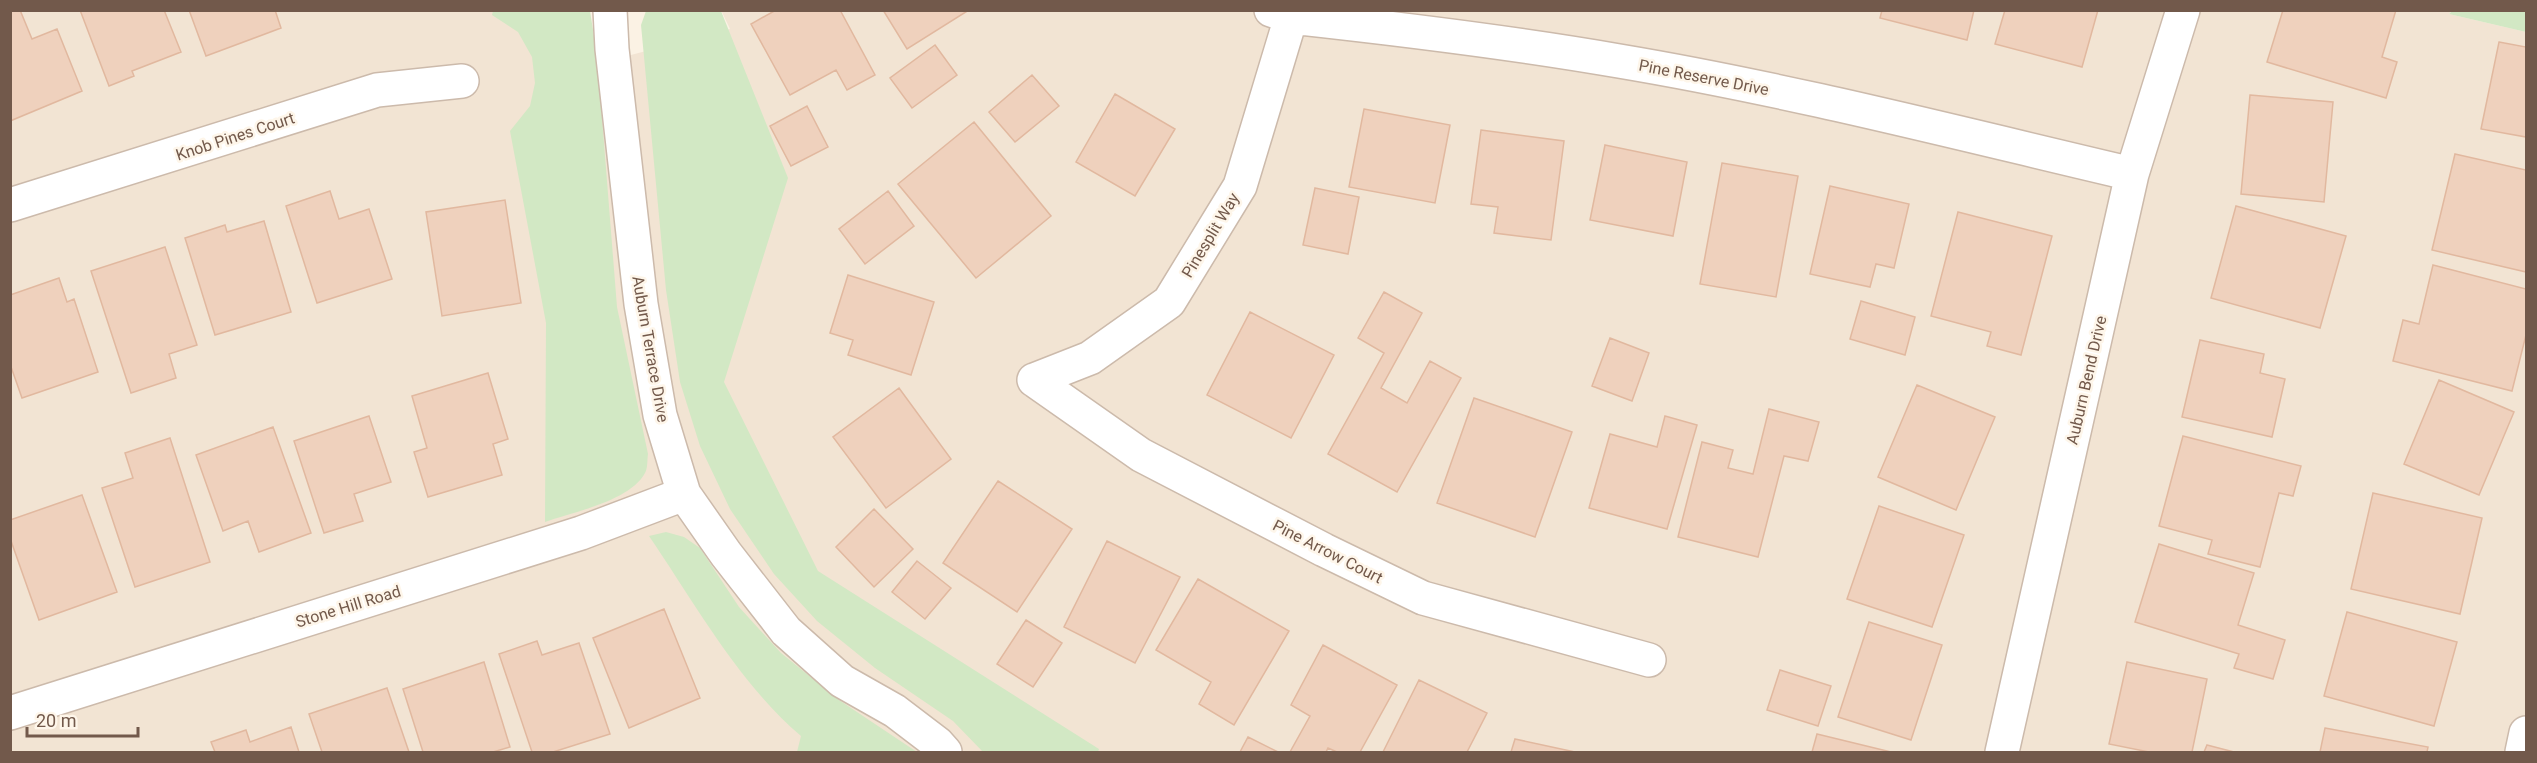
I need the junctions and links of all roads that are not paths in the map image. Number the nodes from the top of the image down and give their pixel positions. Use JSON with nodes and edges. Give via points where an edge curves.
{"nodes":[{"id":1,"x":610,"y":10,"type":"edge"},
{"id":2,"x":2183,"y":10,"type":"edge"},
{"id":3,"x":1281,"y":14,"type":"edge"},
{"id":4,"x":462,"y":81,"type":"dead end"},
{"id":5,"x":2132,"y":174,"type":"junction"},
{"id":6,"x":10,"y":205,"type":"edge"},
{"id":7,"x":1034,"y":380,"type":"joint"},
{"id":8,"x":684,"y":494,"type":"junction"},
{"id":9,"x":1649,"y":660,"type":"dead end"},
{"id":10,"x":10,"y":713,"type":"edge"},
{"id":11,"x":2526,"y":734,"type":"edge"},
{"id":12,"x":945,"y":753,"type":"edge"},
{"id":13,"x":2002,"y":753,"type":"edge"},
{"id":14,"x":2522,"y":753,"type":"edge"}],
"edges":[{"from":1,"to":8,"type":"street","name":"Auburn Terrace Drive","via":[[641,304],[660,415]]},
{"from":2,"to":5,"type":"street","name":"Auburn Bend Drive"},
{"from":3,"to":5,"type":"street","name":"Pine Reserve Drive","via":[[1620,61],[1926,124]]},
{"from":3,"to":7,"type":"street","name":"Pinesplit Way","via":[[1240,186],[1169,302],[1090,358]]},
{"from":4,"to":6,"type":"street","name":"Knob Pines Court","via":[[377,90]]},
{"from":5,"to":13,"type":"street","name":"Auburn Bend Drive"},
{"from":7,"to":9,"type":"street","name":"Pine Arrow Court","via":[[1141,455],[1423,598]]},
{"from":8,"to":10,"type":"street","name":"Stone Hill Road","via":[[581,533]]},
{"from":8,"to":12,"type":"street","name":"Auburn Terrace Drive","via":[[786,631],[842,681],[895,711]]},
{"from":11,"to":14,"type":"street"}]}
